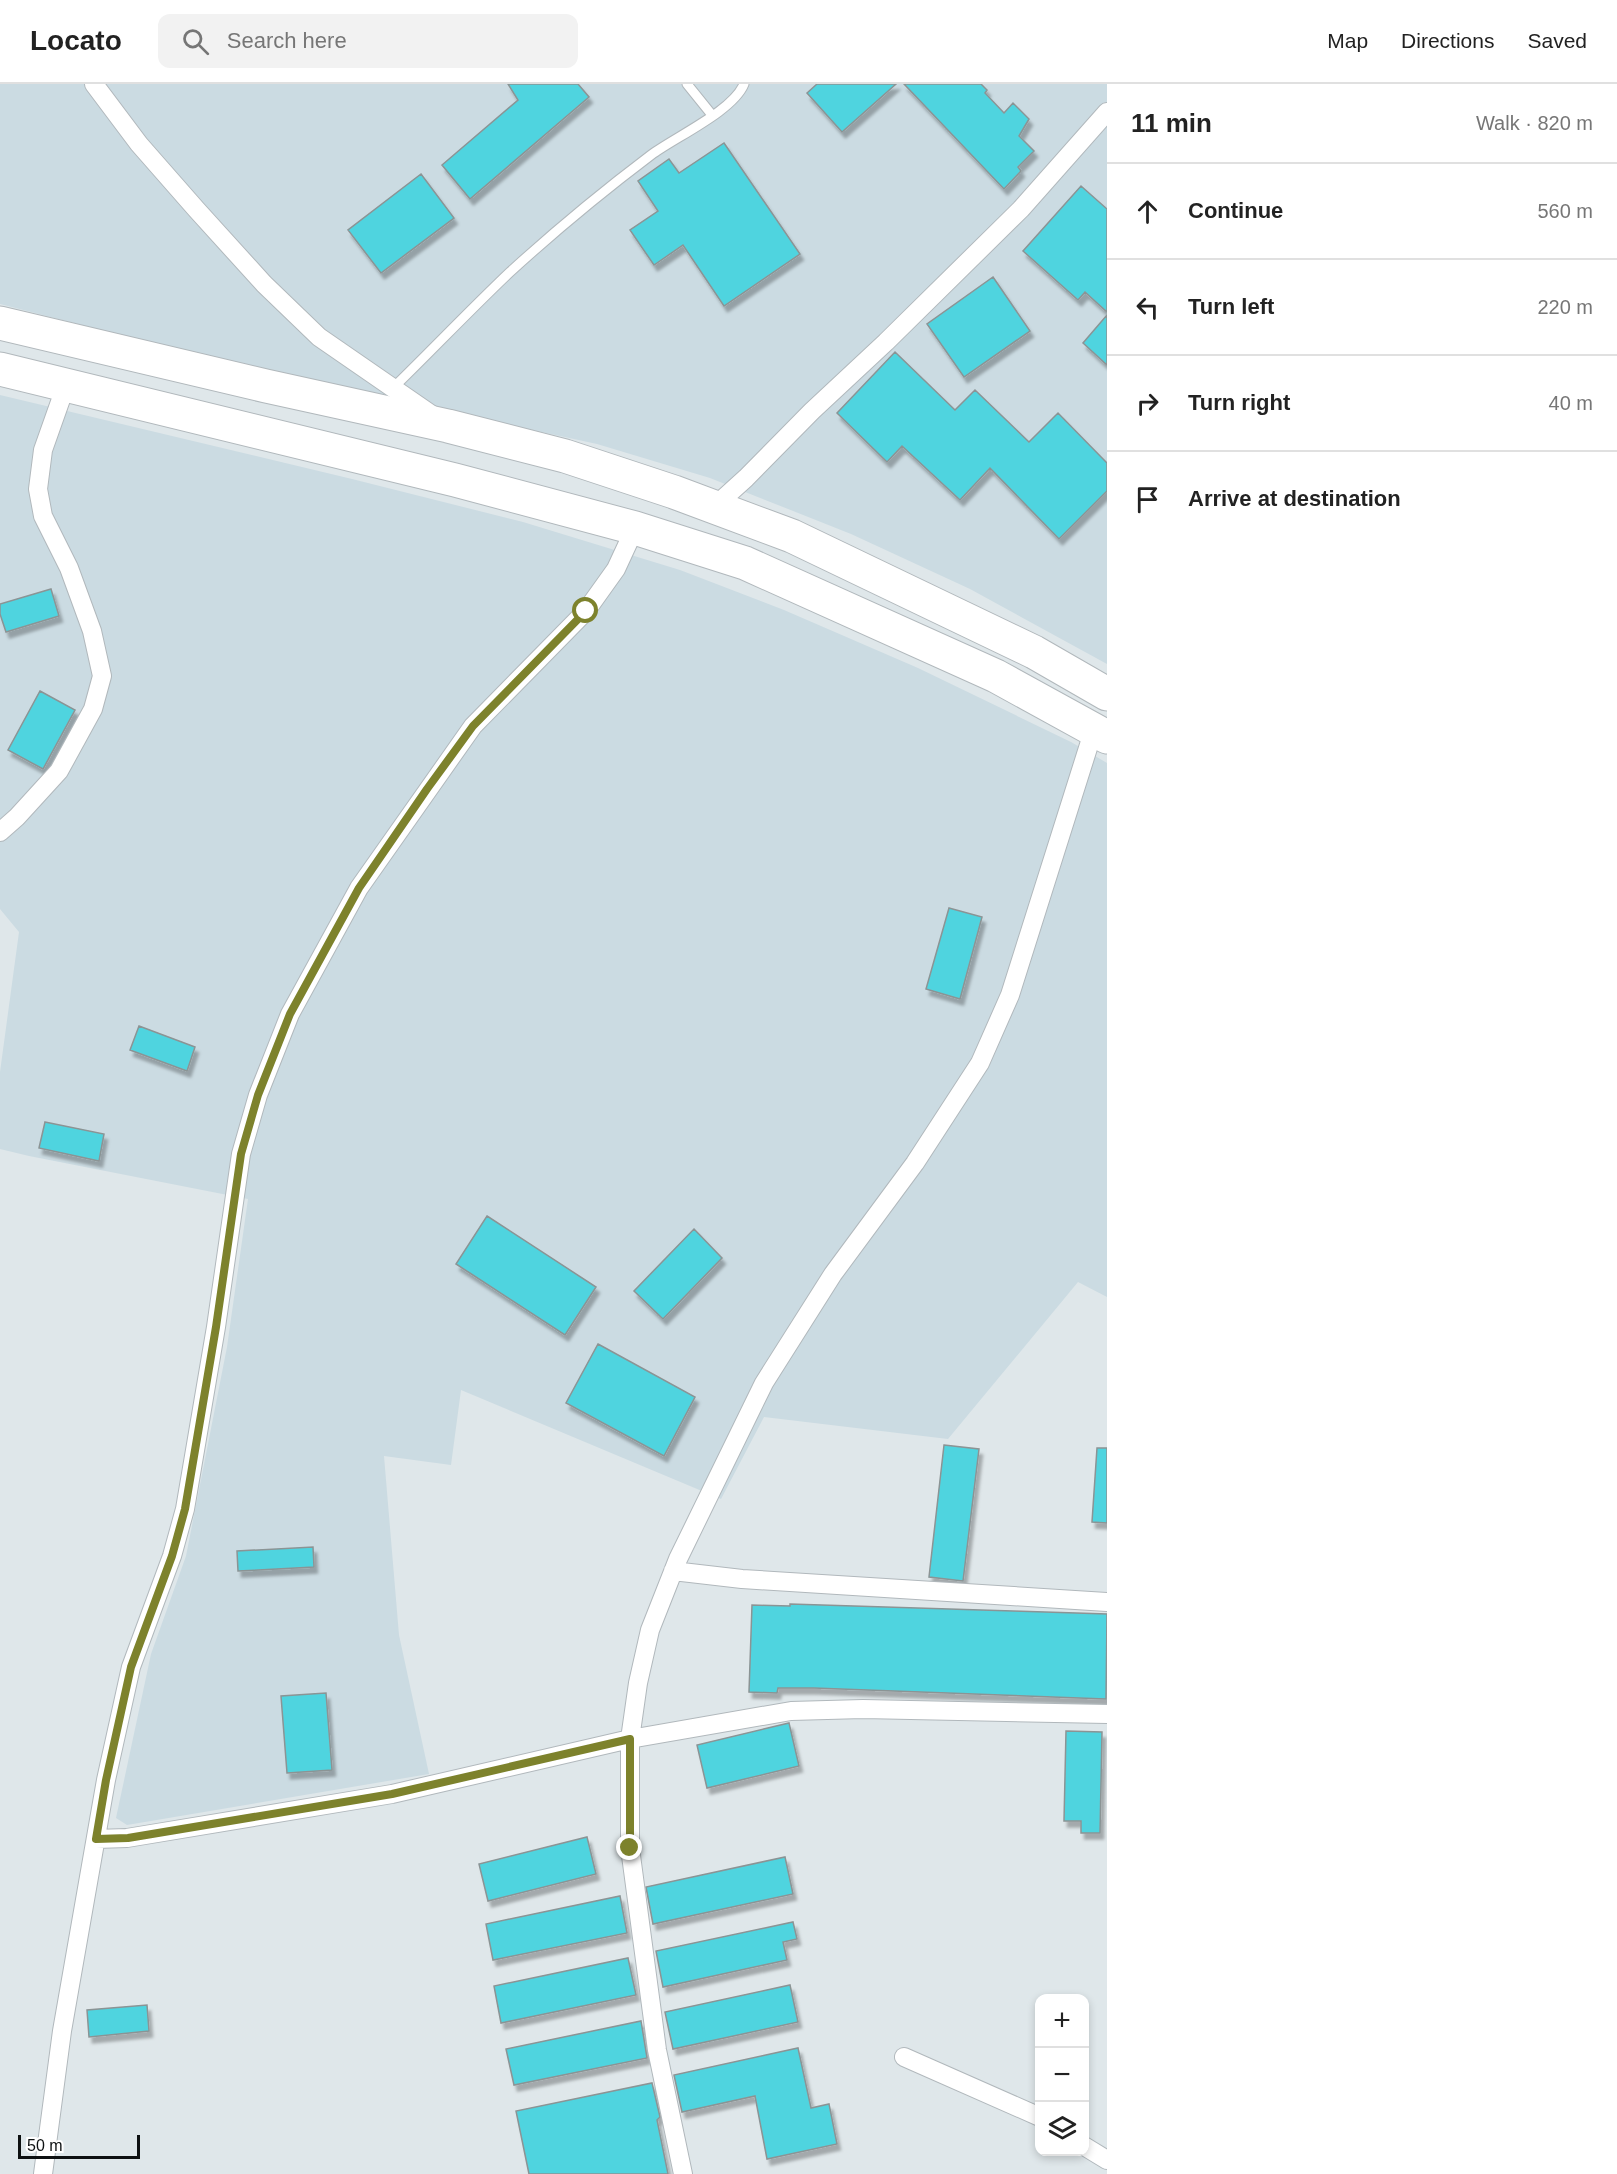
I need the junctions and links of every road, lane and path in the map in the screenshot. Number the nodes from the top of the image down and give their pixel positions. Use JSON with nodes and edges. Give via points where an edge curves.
{"nodes":[{"id":1,"x":94,"y":84,"type":"edge"},
{"id":2,"x":687,"y":84,"type":"edge"},
{"id":3,"x":744,"y":84,"type":"edge"},
{"id":4,"x":1107,"y":112,"type":"edge"},
{"id":5,"x":712,"y":115,"type":"junction"},
{"id":6,"x":0,"y":322,"type":"edge"},
{"id":7,"x":0,"y":369,"type":"edge"},
{"id":8,"x":66,"y":385,"type":"junction"},
{"id":9,"x":393,"y":388,"type":"junction"},
{"id":10,"x":448,"y":426,"type":"junction"},
{"id":11,"x":714,"y":507,"type":"junction"},
{"id":12,"x":635,"y":528,"type":"junction"},
{"id":13,"x":1107,"y":694,"type":"edge"},
{"id":14,"x":1100,"y":733,"type":"edge"},
{"id":15,"x":0,"y":832,"type":"edge"},
{"id":16,"x":673,"y":1571,"type":"junction"},
{"id":17,"x":1107,"y":1602,"type":"edge"},
{"id":18,"x":1107,"y":1714,"type":"edge"},
{"id":19,"x":630,"y":1739,"type":"junction"},
{"id":20,"x":96,"y":1839,"type":"junction"},
{"id":21,"x":904,"y":2057,"type":"dead end"},
{"id":22,"x":1035,"y":2115,"type":"edge"},
{"id":23,"x":1089,"y":2149,"type":"edge"},
{"id":24,"x":1107,"y":2160,"type":"edge"},
{"id":25,"x":43,"y":2174,"type":"edge"},
{"id":26,"x":683,"y":2174,"type":"edge"}],
"edges":[{"from":1,"to":9,"type":"street","via":[[140,144],[264,284],[319,337]]},
{"from":2,"to":5,"type":"lane"},
{"from":3,"to":5,"type":"lane","via":[[740,94]]},
{"from":4,"to":11,"type":"street","via":[[1021,209]]},
{"from":5,"to":9,"type":"lane","via":[[652,154],[590,204],[510,273]]},
{"from":6,"to":10,"type":"highway"},
{"from":7,"to":8,"type":"highway"},
{"from":8,"to":12,"type":"highway","via":[[421,471]]},
{"from":8,"to":15,"type":"street","via":[[43,450],[38,489],[43,516],[69,568],[92,631],[102,676],[93,709],[59,771]]},
{"from":9,"to":10,"type":"street"},
{"from":10,"to":11,"type":"highway","via":[[565,456]]},
{"from":11,"to":13,"type":"highway","via":[[792,536],[896,585],[1034,652]]},
{"from":12,"to":14,"type":"highway","via":[[755,567],[996,676]]},
{"from":12,"to":20,"type":"street","via":[[616,569],[586,611],[473,726],[427,789],[359,888],[290,1014],[258,1095],[241,1154],[185,1509],[131,1667]]},
{"from":14,"to":16,"type":"street","via":[[1010,995],[980,1063],[915,1164],[833,1274],[764,1383]]},
{"from":16,"to":17,"type":"street","via":[[742,1579]]},
{"from":16,"to":19,"type":"street","via":[[650,1630]]},
{"from":18,"to":19,"type":"street","via":[[791,1711]]},
{"from":19,"to":20,"type":"street","via":[[392,1794],[128,1838]]},
{"from":19,"to":26,"type":"street","via":[[630,1848],[657,2050]]},
{"from":20,"to":25,"type":"street","via":[[62,2031]]},
{"from":21,"to":22,"type":"street"},
{"from":23,"to":24,"type":"street"}]}
